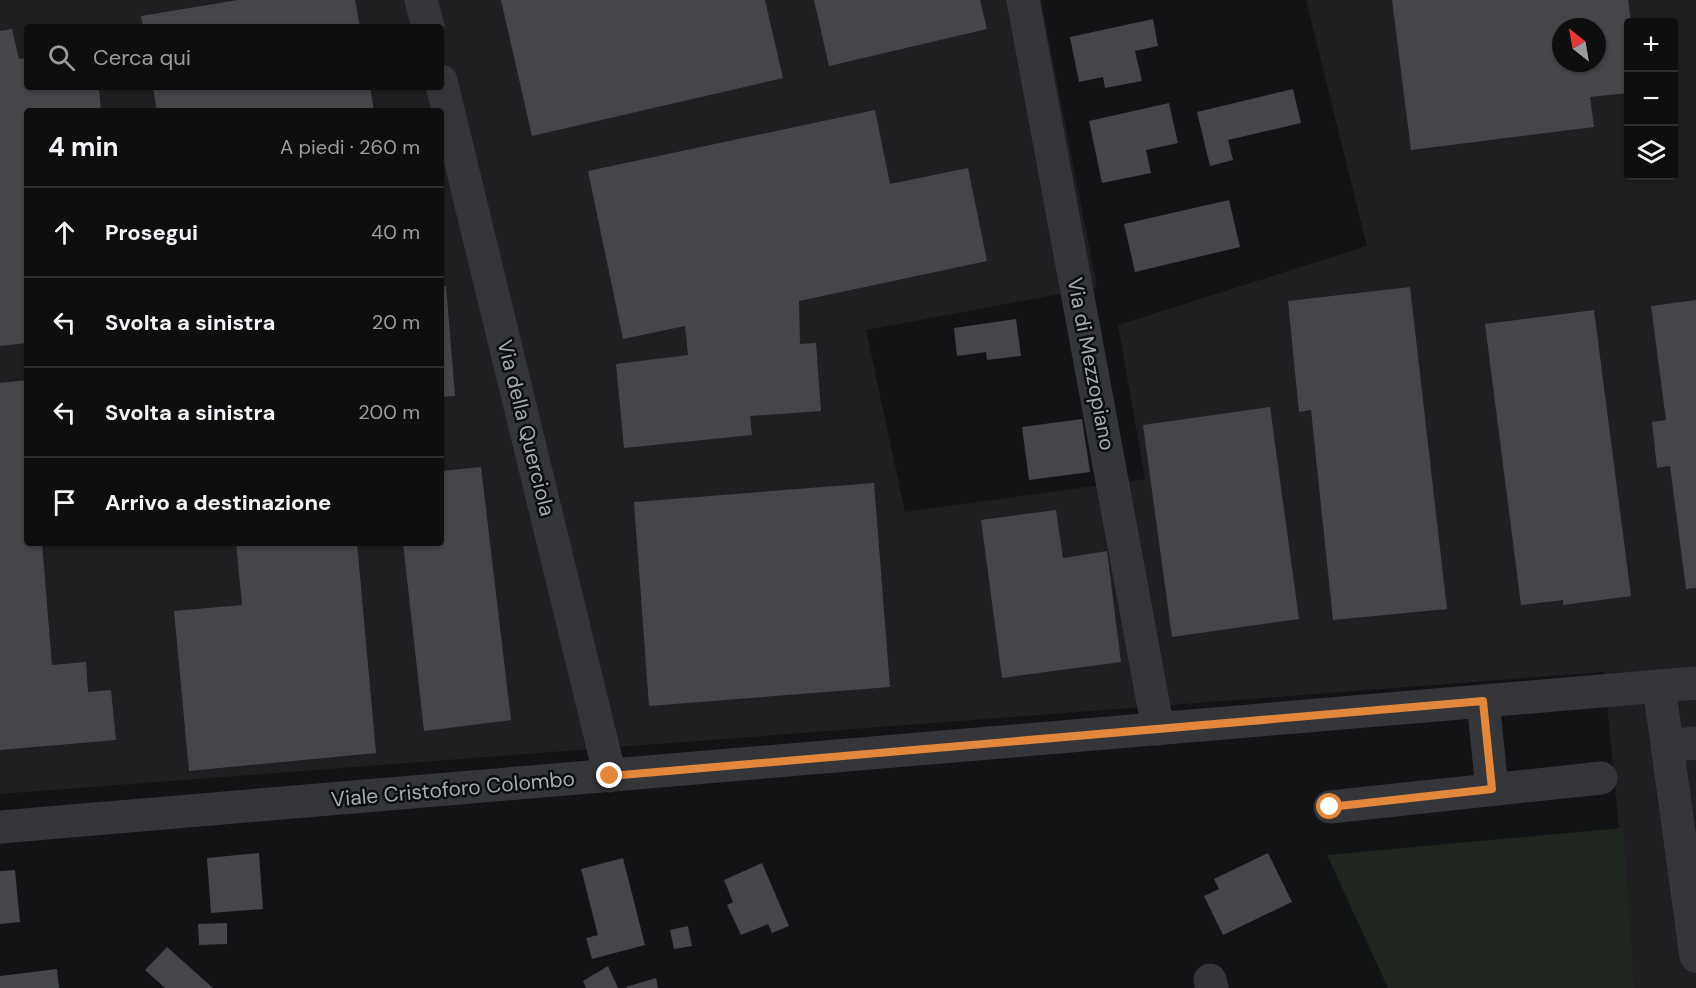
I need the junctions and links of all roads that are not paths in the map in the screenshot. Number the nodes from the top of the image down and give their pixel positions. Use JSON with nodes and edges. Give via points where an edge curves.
{"nodes":[{"id":1,"x":421,"y":0,"type":"edge"},
{"id":2,"x":1023,"y":0,"type":"edge"},
{"id":3,"x":427,"y":24,"type":"edge"},
{"id":4,"x":443,"y":90,"type":"edge"},
{"id":5,"x":1696,"y":683,"type":"edge"},
{"id":6,"x":1659,"y":686,"type":"junction"},
{"id":7,"x":1483,"y":701,"type":"junction"},
{"id":8,"x":1158,"y":729,"type":"junction"},
{"id":9,"x":1682,"y":745,"type":"edge"},
{"id":10,"x":610,"y":776,"type":"junction"},
{"id":11,"x":1601,"y":778,"type":"dead end"},
{"id":12,"x":1492,"y":789,"type":"junction"},
{"id":13,"x":1330,"y":807,"type":"dead end"},
{"id":14,"x":0,"y":827,"type":"edge"},
{"id":15,"x":1696,"y":956,"type":"edge"}],
"edges":[{"from":1,"to":3,"type":"street"},
{"from":2,"to":8,"type":"street","name":"Via di Mezzopiano"},
{"from":4,"to":10,"type":"street","name":"Via della Querciola"},
{"from":5,"to":6,"type":"street","name":"Viale Cristoforo Colombo"},
{"from":6,"to":7,"type":"street","name":"Viale Cristoforo Colombo"},
{"from":6,"to":9,"type":"street"},
{"from":7,"to":8,"type":"street","name":"Viale Cristoforo Colombo"},
{"from":7,"to":12,"type":"street"},
{"from":8,"to":10,"type":"street","name":"Viale Cristoforo Colombo"},
{"from":9,"to":15,"type":"street"},
{"from":10,"to":14,"type":"street","name":"Viale Cristoforo Colombo"},
{"from":11,"to":12,"type":"street"},
{"from":12,"to":13,"type":"street"}]}
